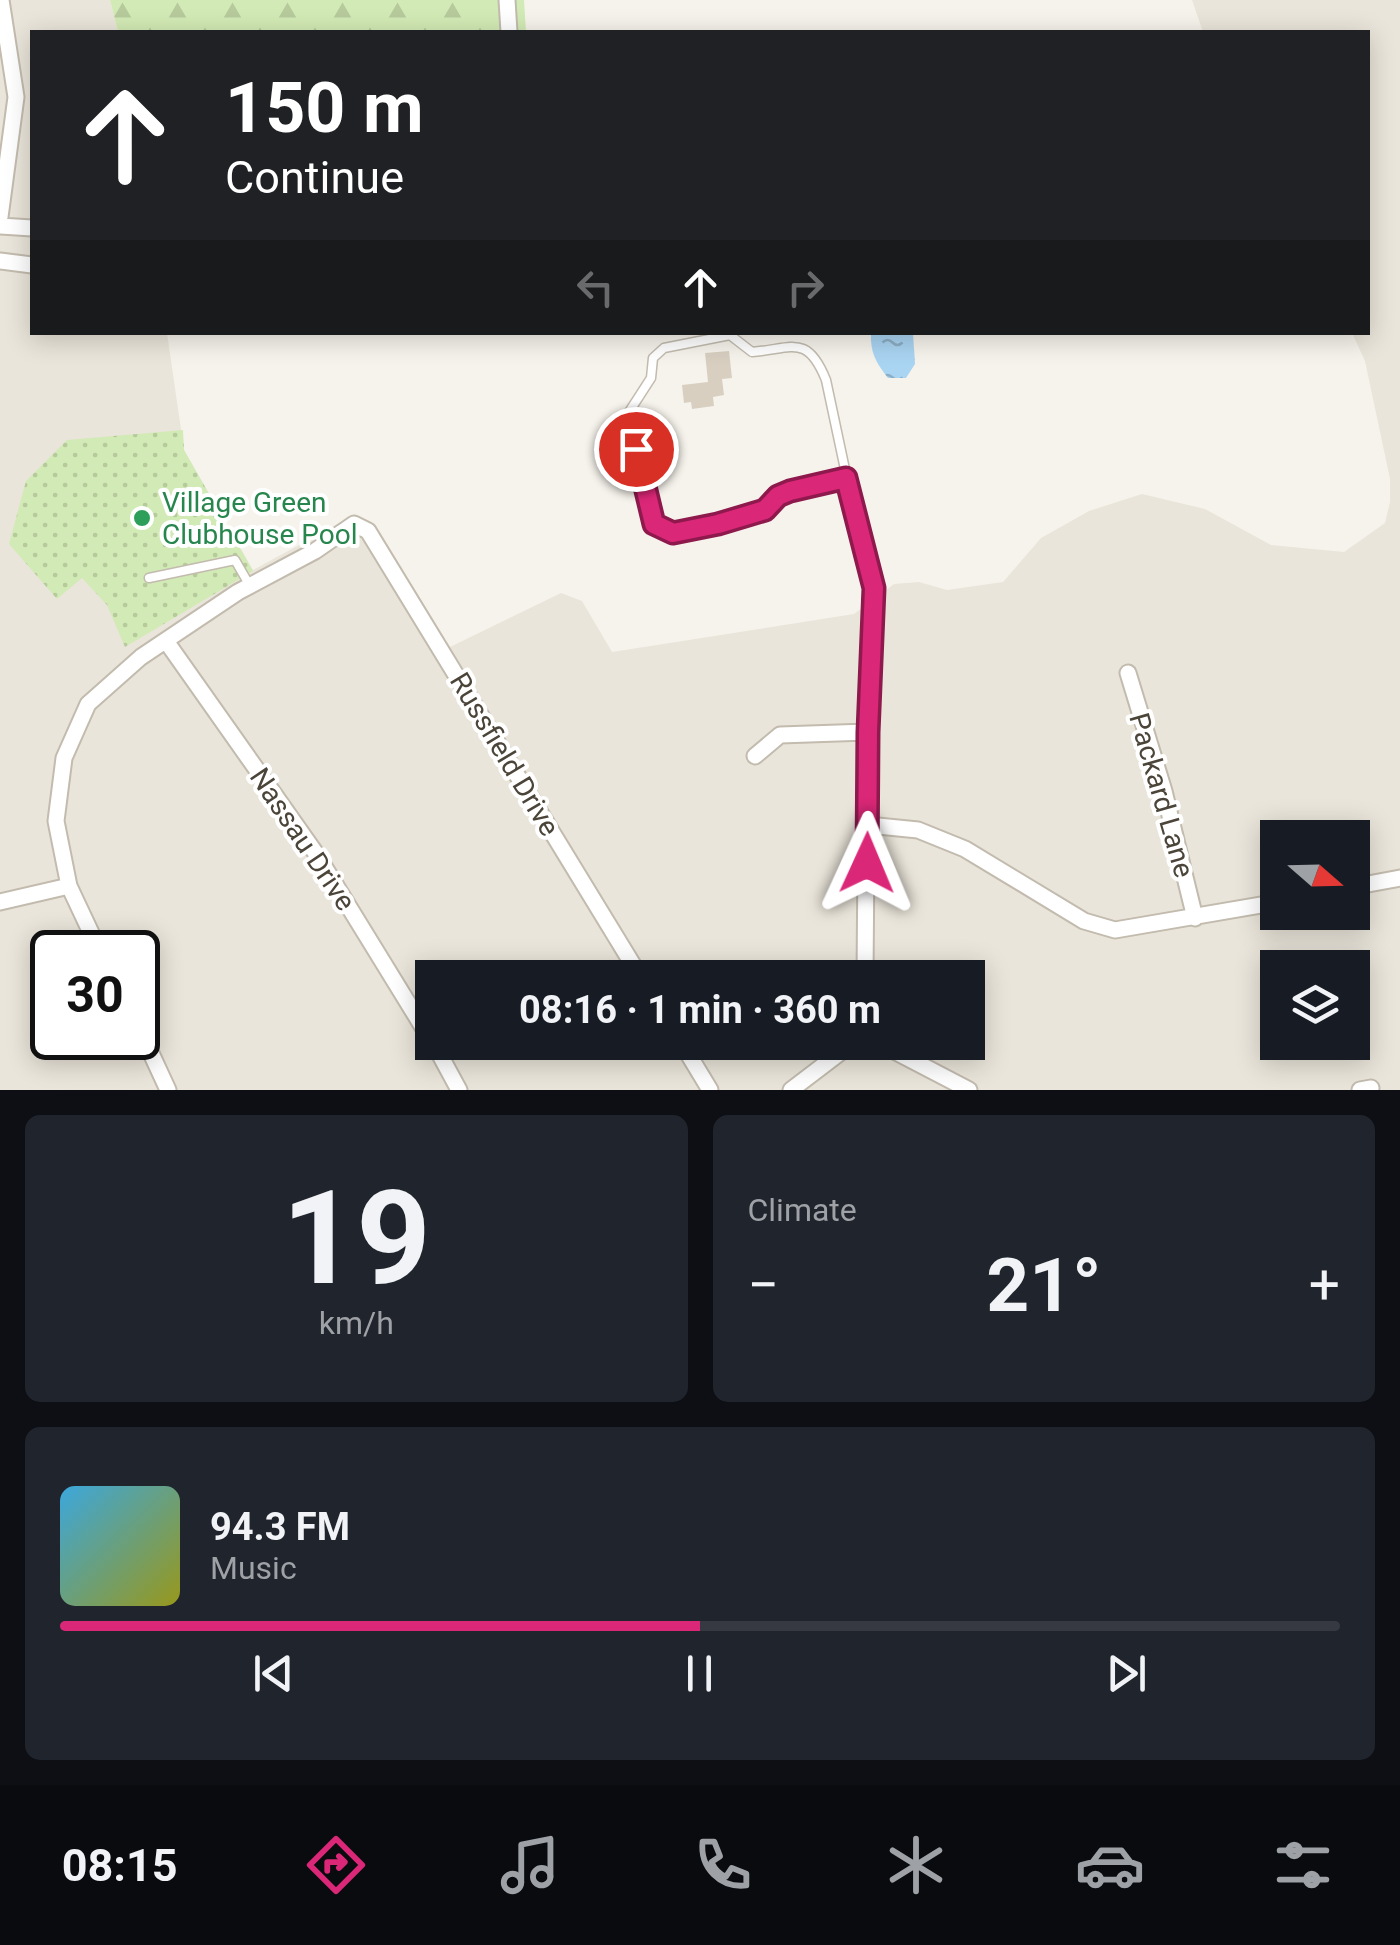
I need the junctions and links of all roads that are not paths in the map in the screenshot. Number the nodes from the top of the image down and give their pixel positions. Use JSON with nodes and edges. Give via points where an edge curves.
{"nodes":[{"id":1,"x":1,"y":0,"type":"edge"},
{"id":2,"x":507,"y":0,"type":"edge"},
{"id":3,"x":509,"y":30,"type":"edge"},
{"id":4,"x":0,"y":217,"type":"edge"},
{"id":5,"x":0,"y":226,"type":"edge"},
{"id":6,"x":30,"y":228,"type":"edge"},
{"id":7,"x":0,"y":261,"type":"edge"},
{"id":8,"x":30,"y":265,"type":"edge"},
{"id":9,"x":846,"y":478,"type":"junction"},
{"id":10,"x":149,"y":578,"type":"dead end"},
{"id":11,"x":250,"y":586,"type":"junction"},
{"id":12,"x":874,"y":588,"type":"joint"},
{"id":13,"x":166,"y":641,"type":"junction"},
{"id":14,"x":1128,"y":673,"type":"dead end"},
{"id":15,"x":868,"y":732,"type":"junction"},
{"id":16,"x":755,"y":756,"type":"dead end"},
{"id":17,"x":868,"y":825,"type":"junction"},
{"id":18,"x":1400,"y":878,"type":"edge"},
{"id":19,"x":1370,"y":884,"type":"edge"},
{"id":20,"x":68,"y":886,"type":"junction"},
{"id":21,"x":0,"y":902,"type":"edge"},
{"id":22,"x":1260,"y":905,"type":"edge"},
{"id":23,"x":1195,"y":918,"type":"junction"},
{"id":24,"x":89,"y":930,"type":"edge"},
{"id":25,"x":630,"y":960,"type":"edge"},
{"id":26,"x":865,"y":960,"type":"edge"},
{"id":27,"x":415,"y":1013,"type":"edge"},
{"id":28,"x":154,"y":1060,"type":"edge"},
{"id":29,"x":443,"y":1060,"type":"edge"},
{"id":30,"x":692,"y":1060,"type":"edge"},
{"id":31,"x":830,"y":1060,"type":"edge"},
{"id":32,"x":912,"y":1060,"type":"edge"},
{"id":33,"x":168,"y":1090,"type":"edge"},
{"id":34,"x":459,"y":1090,"type":"edge"},
{"id":35,"x":710,"y":1090,"type":"edge"},
{"id":36,"x":791,"y":1090,"type":"edge"},
{"id":37,"x":969,"y":1090,"type":"edge"}],
"edges":[{"from":1,"to":4,"type":"street","via":[[16,96]]},
{"from":2,"to":3,"type":"street"},
{"from":5,"to":6,"type":"street"},
{"from":7,"to":8,"type":"street"},
{"from":9,"to":9,"type":"lane","via":[[826,380],[803,347],[752,352],[730,335],[664,348],[653,358],[651,378],[630,412],[651,514],[661,530],[718,524],[765,510],[790,491]]},
{"from":9,"to":12,"type":"lane"},
{"from":10,"to":11,"type":"lane","via":[[234,560]]},
{"from":11,"to":13,"type":"street"},
{"from":11,"to":25,"type":"street","name":"Russfield Drive","via":[[354,524],[368,530]]},
{"from":12,"to":15,"type":"street"},
{"from":13,"to":20,"type":"street","via":[[88,704],[64,758],[56,822]]},
{"from":13,"to":27,"type":"street","name":"Nassau Drive","via":[[317,855]]},
{"from":14,"to":23,"type":"street","name":"Packard Lane"},
{"from":15,"to":16,"type":"street","via":[[780,735]]},
{"from":15,"to":17,"type":"street"},
{"from":17,"to":23,"type":"street","via":[[918,830],[965,849],[1084,921],[1115,930]]},
{"from":17,"to":26,"type":"street"},
{"from":18,"to":19,"type":"street"},
{"from":20,"to":21,"type":"street"},
{"from":20,"to":24,"type":"street"},
{"from":22,"to":23,"type":"street"},
{"from":28,"to":33,"type":"street"},
{"from":29,"to":34,"type":"street","name":"Nassau Drive"},
{"from":30,"to":35,"type":"street"},
{"from":31,"to":36,"type":"street"},
{"from":32,"to":37,"type":"street"}]}
